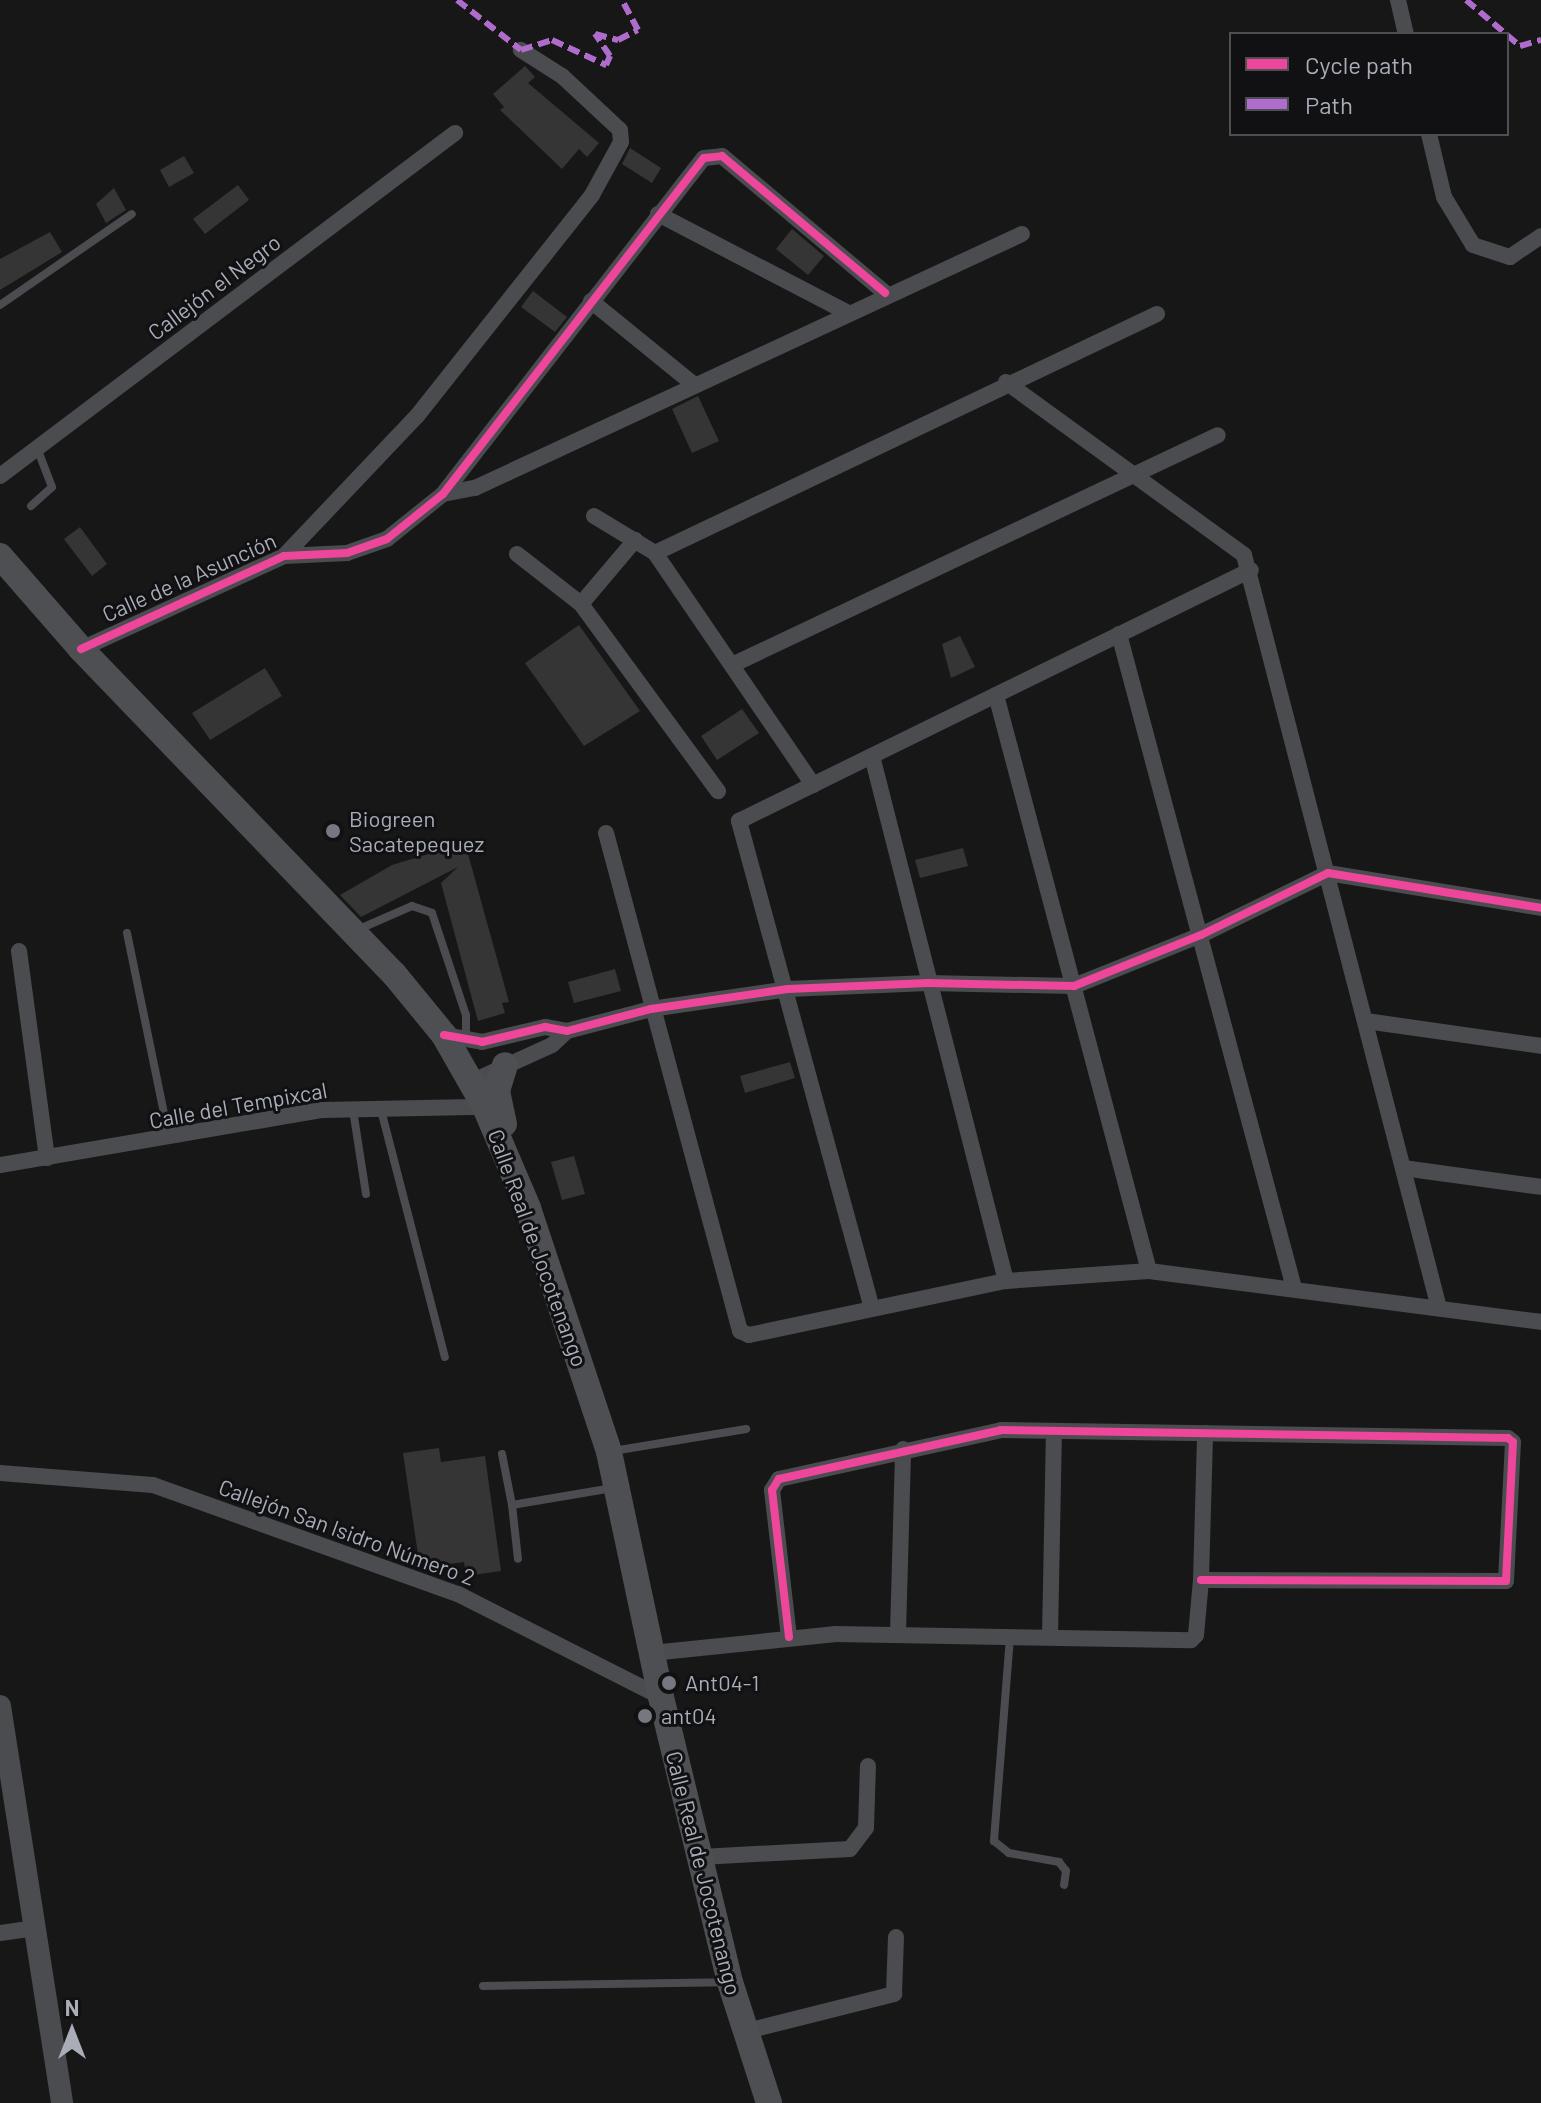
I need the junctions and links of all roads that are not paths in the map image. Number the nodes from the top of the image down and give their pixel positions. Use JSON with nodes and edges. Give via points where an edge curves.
{"nodes":[{"id":1,"x":1398,"y":0,"type":"edge"},
{"id":2,"x":1406,"y":32,"type":"edge"},
{"id":3,"x":521,"y":50,"type":"dead end"},
{"id":4,"x":455,"y":133,"type":"dead end"},
{"id":5,"x":1429,"y":136,"type":"edge"},
{"id":6,"x":132,"y":214,"type":"dead end"},
{"id":7,"x":658,"y":214,"type":"junction"},
{"id":8,"x":1022,"y":234,"type":"dead end"},
{"id":9,"x":1541,"y":236,"type":"edge"},
{"id":10,"x":885,"y":293,"type":"junction"},
{"id":11,"x":591,"y":301,"type":"junction"},
{"id":12,"x":0,"y":305,"type":"edge"},
{"id":13,"x":846,"y":312,"type":"junction"},
{"id":14,"x":1157,"y":314,"type":"dead end"},
{"id":15,"x":1006,"y":382,"type":"junction"},
{"id":16,"x":693,"y":384,"type":"junction"},
{"id":17,"x":1218,"y":435,"type":"dead end"},
{"id":18,"x":37,"y":448,"type":"junction"},
{"id":19,"x":0,"y":476,"type":"edge"},
{"id":20,"x":1132,"y":476,"type":"junction"},
{"id":21,"x":443,"y":494,"type":"junction"},
{"id":22,"x":31,"y":506,"type":"dead end"},
{"id":23,"x":594,"y":516,"type":"dead end"},
{"id":24,"x":635,"y":540,"type":"junction"},
{"id":25,"x":655,"y":553,"type":"junction"},
{"id":26,"x":517,"y":554,"type":"dead end"},
{"id":27,"x":0,"y":556,"type":"edge"},
{"id":28,"x":284,"y":556,"type":"junction"},
{"id":29,"x":1251,"y":570,"type":"junction"},
{"id":30,"x":581,"y":604,"type":"junction"},
{"id":31,"x":1119,"y":634,"type":"junction"},
{"id":32,"x":81,"y":649,"type":"junction"},
{"id":33,"x":734,"y":664,"type":"junction"},
{"id":34,"x":996,"y":695,"type":"junction"},
{"id":35,"x":872,"y":756,"type":"junction"},
{"id":36,"x":813,"y":785,"type":"junction"},
{"id":37,"x":718,"y":791,"type":"dead end"},
{"id":38,"x":606,"y":833,"type":"dead end"},
{"id":39,"x":1328,"y":873,"type":"junction"},
{"id":40,"x":1541,"y":908,"type":"edge"},
{"id":41,"x":352,"y":932,"type":"junction"},
{"id":42,"x":127,"y":933,"type":"dead end"},
{"id":43,"x":1201,"y":935,"type":"junction"},
{"id":44,"x":19,"y":951,"type":"dead end"},
{"id":45,"x":928,"y":983,"type":"junction"},
{"id":46,"x":1074,"y":986,"type":"junction"},
{"id":47,"x":788,"y":989,"type":"junction"},
{"id":48,"x":651,"y":1009,"type":"junction"},
{"id":49,"x":1366,"y":1021,"type":"junction"},
{"id":50,"x":567,"y":1031,"type":"junction"},
{"id":51,"x":522,"y":1033,"type":"junction"},
{"id":52,"x":455,"y":1038,"type":"junction"},
{"id":53,"x":1541,"y":1046,"type":"edge"},
{"id":54,"x":529,"y":1055,"type":"junction"},
{"id":55,"x":505,"y":1065,"type":"junction"},
{"id":56,"x":471,"y":1082,"type":"junction"},
{"id":57,"x":485,"y":1107,"type":"junction"},
{"id":58,"x":352,"y":1109,"type":"junction"},
{"id":59,"x":381,"y":1109,"type":"junction"},
{"id":60,"x":169,"y":1139,"type":"junction"},
{"id":61,"x":47,"y":1158,"type":"junction"},
{"id":62,"x":0,"y":1165,"type":"edge"},
{"id":63,"x":1403,"y":1168,"type":"junction"},
{"id":64,"x":1541,"y":1187,"type":"edge"},
{"id":65,"x":366,"y":1194,"type":"dead end"},
{"id":66,"x":528,"y":1208,"type":"junction"},
{"id":67,"x":1149,"y":1271,"type":"junction"},
{"id":68,"x":1006,"y":1281,"type":"junction"},
{"id":69,"x":1294,"y":1288,"type":"junction"},
{"id":70,"x":871,"y":1305,"type":"junction"},
{"id":71,"x":1439,"y":1308,"type":"junction"},
{"id":72,"x":1541,"y":1322,"type":"edge"},
{"id":73,"x":445,"y":1357,"type":"dead end"},
{"id":74,"x":746,"y":1429,"type":"dead end"},
{"id":75,"x":1054,"y":1431,"type":"junction"},
{"id":76,"x":1205,"y":1433,"type":"junction"},
{"id":77,"x":903,"y":1449,"type":"junction"},
{"id":78,"x":609,"y":1452,"type":"junction"},
{"id":79,"x":502,"y":1454,"type":"dead end"},
{"id":80,"x":0,"y":1473,"type":"edge"},
{"id":81,"x":618,"y":1487,"type":"junction"},
{"id":82,"x":512,"y":1505,"type":"junction"},
{"id":83,"x":518,"y":1559,"type":"dead end"},
{"id":84,"x":1201,"y":1580,"type":"junction"},
{"id":85,"x":898,"y":1633,"type":"junction"},
{"id":86,"x":1010,"y":1636,"type":"junction"},
{"id":87,"x":789,"y":1637,"type":"junction"},
{"id":88,"x":1050,"y":1637,"type":"junction"},
{"id":89,"x":652,"y":1653,"type":"junction"},
{"id":90,"x":661,"y":1697,"type":"junction"},
{"id":91,"x":0,"y":1706,"type":"edge"},
{"id":92,"x":868,"y":1766,"type":"dead end"},
{"id":93,"x":701,"y":1857,"type":"junction"},
{"id":94,"x":1064,"y":1885,"type":"dead end"},
{"id":95,"x":34,"y":1928,"type":"junction"},
{"id":96,"x":0,"y":1933,"type":"edge"},
{"id":97,"x":896,"y":1937,"type":"dead end"},
{"id":98,"x":730,"y":1982,"type":"junction"},
{"id":99,"x":483,"y":1986,"type":"dead end"},
{"id":100,"x":743,"y":2032,"type":"junction"},
{"id":101,"x":62,"y":2103,"type":"edge"},
{"id":102,"x":769,"y":2103,"type":"edge"}],
"edges":[{"from":1,"to":2,"type":"street"},
{"from":3,"to":28,"type":"street","via":[[562,76],[620,130],[621,142],[592,195],[417,416]]},
{"from":4,"to":18,"type":"street","name":"Callejón el Negro"},
{"from":5,"to":9,"type":"street","via":[[1444,197],[1473,245],[1510,257]]},
{"from":6,"to":12,"type":"lane"},
{"from":7,"to":10,"type":"street","via":[[704,158],[722,156]]},
{"from":7,"to":11,"type":"street"},
{"from":7,"to":13,"type":"street"},
{"from":8,"to":10,"type":"street"},
{"from":10,"to":13,"type":"street"},
{"from":11,"to":16,"type":"street"},
{"from":11,"to":21,"type":"street"},
{"from":13,"to":16,"type":"street"},
{"from":14,"to":15,"type":"street"},
{"from":15,"to":20,"type":"street"},
{"from":15,"to":25,"type":"street"},
{"from":16,"to":21,"type":"street","via":[[475,488]]},
{"from":17,"to":20,"type":"street"},
{"from":18,"to":19,"type":"street","name":"Callejón el Negro"},
{"from":18,"to":22,"type":"lane","via":[[52,487]]},
{"from":20,"to":29,"type":"street","via":[[1235,544]]},
{"from":20,"to":33,"type":"street"},
{"from":21,"to":28,"type":"street","name":"Calle de la Asunción","via":[[387,539],[367,548]]},
{"from":23,"to":24,"type":"street"},
{"from":24,"to":25,"type":"street"},
{"from":24,"to":30,"type":"street"},
{"from":25,"to":33,"type":"street"},
{"from":26,"to":30,"type":"street"},
{"from":27,"to":32,"type":"main road","name":"Calle Real de Jocotenango"},
{"from":28,"to":32,"type":"street","name":"Calle de la Asunción"},
{"from":29,"to":31,"type":"street"},
{"from":29,"to":39,"type":"street"},
{"from":30,"to":37,"type":"street"},
{"from":31,"to":34,"type":"street"},
{"from":31,"to":43,"type":"street"},
{"from":32,"to":41,"type":"main road","name":"Calle Real de Jocotenango"},
{"from":33,"to":36,"type":"street"},
{"from":34,"to":35,"type":"street"},
{"from":34,"to":46,"type":"street"},
{"from":35,"to":36,"type":"street"},
{"from":35,"to":45,"type":"street"},
{"from":36,"to":47,"type":"street","via":[[739,821]]},
{"from":38,"to":48,"type":"street"},
{"from":39,"to":40,"type":"street"},
{"from":39,"to":43,"type":"street"},
{"from":39,"to":49,"type":"street"},
{"from":41,"to":52,"type":"main road","name":"Calle Real de Jocotenango"},
{"from":41,"to":52,"type":"lane","via":[[412,906],[432,913],[466,1015]]},
{"from":42,"to":60,"type":"lane"},
{"from":43,"to":46,"type":"street"},
{"from":43,"to":69,"type":"street"},
{"from":44,"to":61,"type":"street"},
{"from":45,"to":46,"type":"street"},
{"from":45,"to":47,"type":"street"},
{"from":45,"to":68,"type":"street"},
{"from":46,"to":67,"type":"street"},
{"from":47,"to":48,"type":"street"},
{"from":47,"to":70,"type":"street"},
{"from":48,"to":50,"type":"street"},
{"from":48,"to":70,"type":"street","via":[[734,1324],[749,1335]]},
{"from":49,"to":53,"type":"street"},
{"from":49,"to":63,"type":"street"},
{"from":50,"to":51,"type":"street","via":[[545,1027]]},
{"from":50,"to":54,"type":"street"},
{"from":51,"to":52,"type":"street"},
{"from":51,"to":54,"type":"street"},
{"from":52,"to":56,"type":"main road","name":"Calle Real de Jocotenango"},
{"from":54,"to":55,"type":"street"},
{"from":55,"to":56,"type":"street"},
{"from":55,"to":66,"type":"main road","via":[[498,1105]]},
{"from":56,"to":57,"type":"main road","name":"Calle Real de Jocotenango"},
{"from":57,"to":59,"type":"street","name":"Calle del Tempixcal"},
{"from":57,"to":66,"type":"main road","name":"Calle Real de Jocotenango"},
{"from":58,"to":59,"type":"street","name":"Calle del Tempixcal"},
{"from":58,"to":60,"type":"street","name":"Calle del Tempixcal"},
{"from":58,"to":65,"type":"lane"},
{"from":59,"to":73,"type":"lane"},
{"from":60,"to":61,"type":"street","name":"Calle del Tempixcal"},
{"from":61,"to":62,"type":"street","name":"Calle del Tempixcal"},
{"from":63,"to":64,"type":"street"},
{"from":63,"to":71,"type":"street"},
{"from":66,"to":78,"type":"main road","name":"Calle Real de Jocotenango"},
{"from":67,"to":68,"type":"street"},
{"from":67,"to":69,"type":"street"},
{"from":68,"to":70,"type":"street"},
{"from":69,"to":71,"type":"street"},
{"from":71,"to":72,"type":"street"},
{"from":74,"to":78,"type":"lane"},
{"from":75,"to":76,"type":"street"},
{"from":75,"to":77,"type":"street","via":[[970,1433]]},
{"from":75,"to":88,"type":"street"},
{"from":76,"to":84,"type":"street"},
{"from":76,"to":84,"type":"street","via":[[1508,1438],[1515,1449],[1509,1577],[1502,1583]]},
{"from":77,"to":85,"type":"street"},
{"from":77,"to":87,"type":"street","via":[[774,1484]]},
{"from":78,"to":81,"type":"main road","name":"Calle Real de Jocotenango"},
{"from":79,"to":82,"type":"lane"},
{"from":80,"to":90,"type":"street","name":"Callejón San Isidro Número 2","via":[[153,1485],[458,1594]]},
{"from":81,"to":82,"type":"lane"},
{"from":81,"to":89,"type":"main road","name":"Calle Real de Jocotenango"},
{"from":82,"to":83,"type":"lane"},
{"from":84,"to":88,"type":"street","via":[[1196,1635],[1191,1640]]},
{"from":85,"to":86,"type":"street"},
{"from":85,"to":87,"type":"street"},
{"from":86,"to":88,"type":"street"},
{"from":86,"to":94,"type":"lane","via":[[994,1841],[1009,1853],[1059,1862],[1066,1871]]},
{"from":87,"to":89,"type":"street"},
{"from":89,"to":90,"type":"main road","name":"Calle Real de Jocotenango"},
{"from":90,"to":93,"type":"main road","name":"Calle Real de Jocotenango"},
{"from":91,"to":95,"type":"street"},
{"from":92,"to":93,"type":"street","via":[[866,1828],[850,1849]]},
{"from":93,"to":98,"type":"main road","name":"Calle Real de Jocotenango"},
{"from":95,"to":96,"type":"street"},
{"from":95,"to":101,"type":"street"},
{"from":97,"to":100,"type":"street","via":[[894,1994]]},
{"from":98,"to":99,"type":"lane"},
{"from":98,"to":100,"type":"main road","name":"Calle Real de Jocotenango"},
{"from":100,"to":102,"type":"main road","name":"Calle Real de Jocotenango"}]}
